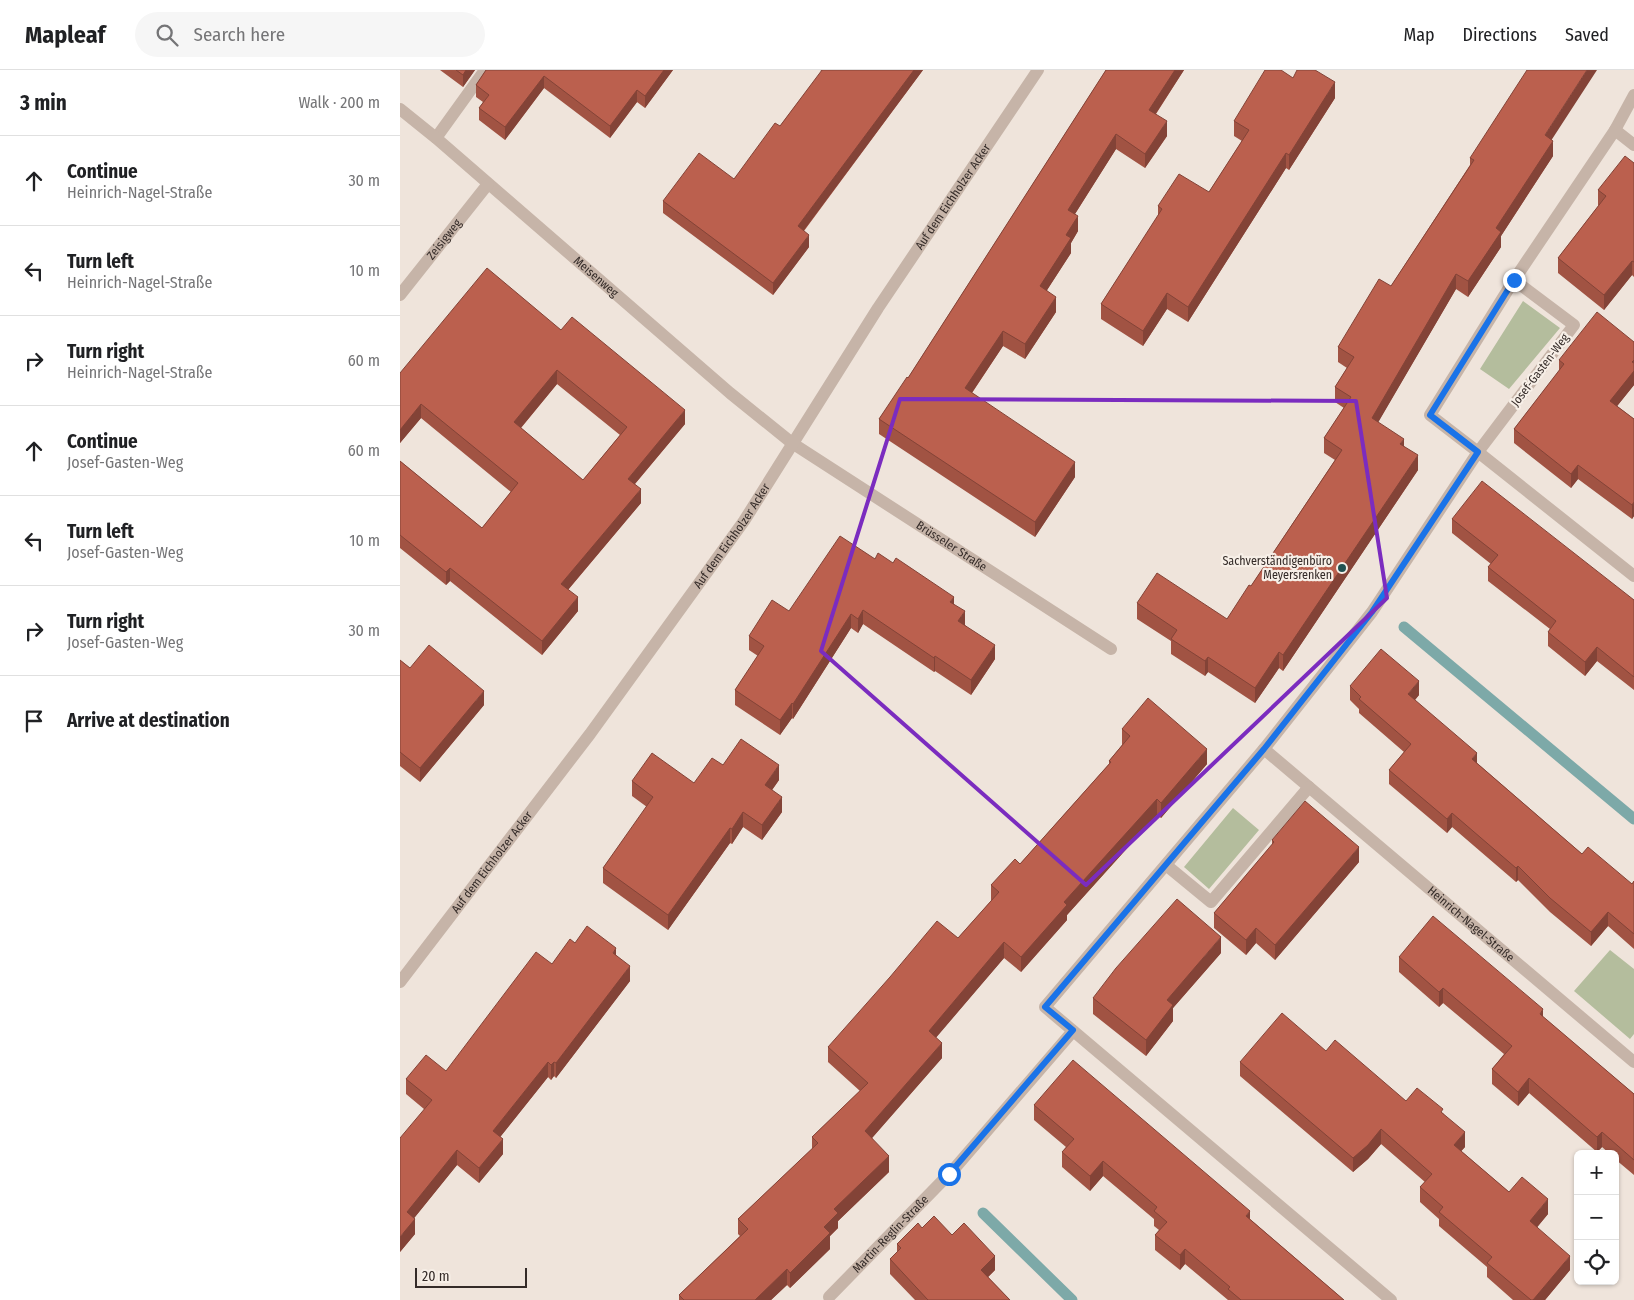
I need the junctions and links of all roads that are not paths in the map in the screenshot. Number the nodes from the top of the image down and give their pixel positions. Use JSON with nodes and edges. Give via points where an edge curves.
{"nodes":[{"id":1,"x":485,"y":70,"type":"edge"},
{"id":2,"x":1038,"y":70,"type":"edge"},
{"id":3,"x":1634,"y":95,"type":"edge"},
{"id":4,"x":400,"y":109,"type":"edge"},
{"id":5,"x":1614,"y":130,"type":"junction"},
{"id":6,"x":436,"y":138,"type":"junction"},
{"id":7,"x":1634,"y":145,"type":"edge"},
{"id":8,"x":488,"y":184,"type":"junction"},
{"id":9,"x":1514,"y":280,"type":"junction"},
{"id":10,"x":400,"y":295,"type":"edge"},
{"id":11,"x":792,"y":443,"type":"junction"},
{"id":12,"x":1478,"y":452,"type":"junction"},
{"id":13,"x":1634,"y":576,"type":"edge"},
{"id":14,"x":1111,"y":649,"type":"dead end"},
{"id":15,"x":1264,"y":749,"type":"junction"},
{"id":16,"x":1308,"y":787,"type":"junction"},
{"id":17,"x":1166,"y":865,"type":"junction"},
{"id":18,"x":400,"y":982,"type":"edge"},
{"id":19,"x":1073,"y":1030,"type":"junction"},
{"id":20,"x":1634,"y":1062,"type":"edge"},
{"id":21,"x":829,"y":1299,"type":"edge"},
{"id":22,"x":1391,"y":1300,"type":"edge"}],
"edges":[{"from":1,"to":6,"type":"street"},
{"from":2,"to":11,"type":"street","name":"Auf dem Eichholzer Acker","via":[[878,308]]},
{"from":3,"to":5,"type":"street"},
{"from":4,"to":6,"type":"street","name":"Meisenweg"},
{"from":5,"to":7,"type":"street"},
{"from":5,"to":9,"type":"street"},
{"from":6,"to":8,"type":"street","name":"Meisenweg"},
{"from":8,"to":10,"type":"street","name":"Zeisigweg"},
{"from":8,"to":11,"type":"street","name":"Meisenweg"},
{"from":9,"to":12,"type":"street","via":[[1430,415]]},
{"from":9,"to":12,"type":"street","name":"Josef-Gasten-Weg","via":[[1574,325]]},
{"from":11,"to":14,"type":"street","name":"Brüsseler Straße"},
{"from":11,"to":18,"type":"street","name":"Auf dem Eichholzer Acker","via":[[744,521],[596,726]]},
{"from":12,"to":13,"type":"street"},
{"from":12,"to":15,"type":"street","name":"Josef-Gasten-Weg","via":[[1372,612]]},
{"from":15,"to":16,"type":"street","name":"Heinrich-Nagel-Straße"},
{"from":15,"to":17,"type":"street"},
{"from":16,"to":17,"type":"street","via":[[1211,902]]},
{"from":16,"to":20,"type":"street","name":"Heinrich-Nagel-Straße"},
{"from":17,"to":19,"type":"street","via":[[1045,1007]]},
{"from":19,"to":21,"type":"street","name":"Martin-Reglin-Straße","via":[[952,1171]]},
{"from":19,"to":22,"type":"street"}]}
